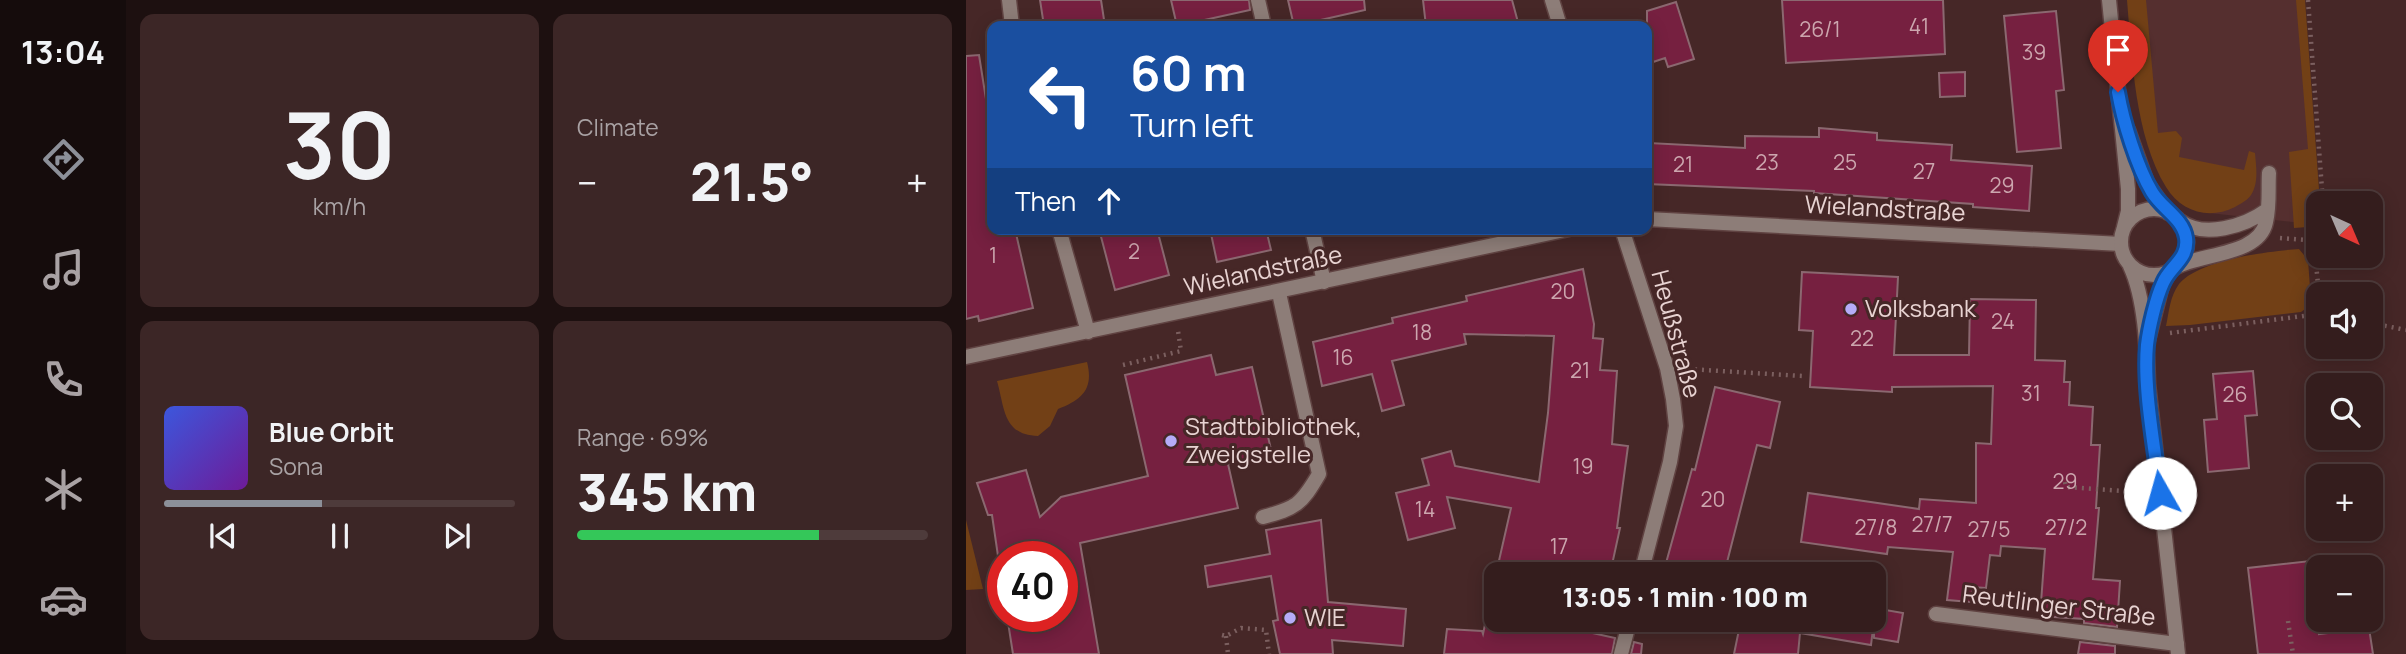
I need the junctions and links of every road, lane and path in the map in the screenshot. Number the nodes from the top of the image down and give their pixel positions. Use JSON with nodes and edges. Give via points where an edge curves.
{"nodes":[{"id":1,"x":1009,"y":0,"type":"edge"},
{"id":2,"x":1258,"y":0,"type":"edge"},
{"id":3,"x":1552,"y":0,"type":"edge"},
{"id":4,"x":2109,"y":0,"type":"edge"},
{"id":5,"x":2308,"y":0,"type":"edge"},
{"id":6,"x":1011,"y":21,"type":"edge"},
{"id":7,"x":1263,"y":21,"type":"edge"},
{"id":8,"x":1558,"y":21,"type":"edge"},
{"id":9,"x":2121,"y":113,"type":"junction"},
{"id":10,"x":2269,"y":173,"type":"dead end"},
{"id":11,"x":2321,"y":191,"type":"edge"},
{"id":12,"x":2267,"y":210,"type":"junction"},
{"id":13,"x":2174,"y":217,"type":"junction"},
{"id":14,"x":1652,"y":219,"type":"edge"},
{"id":15,"x":2124,"y":227,"type":"junction"},
{"id":16,"x":2263,"y":231,"type":"junction"},
{"id":17,"x":1061,"y":235,"type":"edge"},
{"id":18,"x":1313,"y":235,"type":"edge"},
{"id":19,"x":1541,"y":235,"type":"edge"},
{"id":20,"x":1624,"y":235,"type":"edge"},
{"id":21,"x":2306,"y":240,"type":"edge"},
{"id":22,"x":2120,"y":244,"type":"junction"},
{"id":23,"x":2130,"y":266,"type":"junction"},
{"id":24,"x":2172,"y":270,"type":"junction"},
{"id":25,"x":1324,"y":282,"type":"junction"},
{"id":26,"x":1279,"y":293,"type":"junction"},
{"id":27,"x":2306,"y":316,"type":"edge"},
{"id":28,"x":2383,"y":325,"type":"edge"},
{"id":29,"x":2406,"y":330,"type":"edge"},
{"id":30,"x":1088,"y":332,"type":"junction"},
{"id":31,"x":2147,"y":344,"type":"junction"},
{"id":32,"x":1181,"y":351,"type":"dead end"},
{"id":33,"x":966,"y":358,"type":"edge"},
{"id":34,"x":1123,"y":365,"type":"dead end"},
{"id":35,"x":1667,"y":368,"type":"junction"},
{"id":36,"x":1802,"y":376,"type":"dead end"},
{"id":37,"x":2065,"y":482,"type":"dead end"},
{"id":38,"x":2160,"y":493,"type":"junction"},
{"id":39,"x":1263,"y":517,"type":"dead end"},
{"id":40,"x":1644,"y":562,"type":"edge"},
{"id":41,"x":1936,"y":614,"type":"dead end"},
{"id":42,"x":2288,"y":621,"type":"dead end"},
{"id":43,"x":1627,"y":632,"type":"edge"},
{"id":44,"x":2177,"y":649,"type":"edge"},
{"id":45,"x":1228,"y":654,"type":"edge"},
{"id":46,"x":1269,"y":654,"type":"edge"},
{"id":47,"x":1621,"y":654,"type":"edge"},
{"id":48,"x":2293,"y":654,"type":"edge"}],
"edges":[{"from":1,"to":6,"type":"street"},
{"from":2,"to":7,"type":"street"},
{"from":3,"to":8,"type":"street"},
{"from":4,"to":9,"type":"street"},
{"from":5,"to":11,"type":"path"},
{"from":9,"to":13,"type":"street","via":[[2147,183]]},
{"from":9,"to":15,"type":"street","via":[[2128,203]]},
{"from":10,"to":12,"type":"street"},
{"from":12,"to":13,"type":"street","via":[[2247,222],[2217,228],[2193,229]]},
{"from":12,"to":16,"type":"street"},
{"from":13,"to":15,"type":"street","via":[[2154,209],[2140,212]]},
{"from":13,"to":24,"type":"street","via":[[2186,235],[2186,250]]},
{"from":14,"to":22,"type":"street","name":"Wielandstraße"},
{"from":15,"to":22,"type":"street"},
{"from":16,"to":21,"type":"path","via":[[2274,237]]},
{"from":16,"to":24,"type":"street","via":[[2243,247]]},
{"from":17,"to":30,"type":"street"},
{"from":18,"to":25,"type":"street"},
{"from":19,"to":25,"type":"street","name":"Wielandstraße"},
{"from":20,"to":35,"type":"street","name":"Heußstraße"},
{"from":22,"to":23,"type":"street"},
{"from":23,"to":24,"type":"street","via":[[2149,275]]},
{"from":23,"to":31,"type":"street","name":"Reutlinger Straße"},
{"from":24,"to":31,"type":"street","name":"Reutlinger Straße","via":[[2162,285]]},
{"from":25,"to":26,"type":"street","name":"Wielandstraße"},
{"from":26,"to":30,"type":"street","name":"Wielandstraße"},
{"from":26,"to":39,"type":"street","via":[[1319,474],[1291,509]]},
{"from":27,"to":31,"type":"path","via":[[2169,333]]},
{"from":28,"to":29,"type":"path"},
{"from":30,"to":33,"type":"street","name":"Wielandstraße"},
{"from":31,"to":38,"type":"street","name":"Reutlinger Straße"},
{"from":32,"to":34,"type":"path"},
{"from":35,"to":36,"type":"path"},
{"from":35,"to":40,"type":"street","name":"Heußstraße","via":[[1676,426]]},
{"from":37,"to":38,"type":"path","via":[[2066,487]]},
{"from":38,"to":44,"type":"street","name":"Reutlinger Straße"},
{"from":41,"to":44,"type":"street","name":"Reutlinger Straße"},
{"from":42,"to":48,"type":"path"},
{"from":43,"to":47,"type":"street"},
{"from":45,"to":46,"type":"path","via":[[1224,635],[1241,628],[1266,630]]}]}
